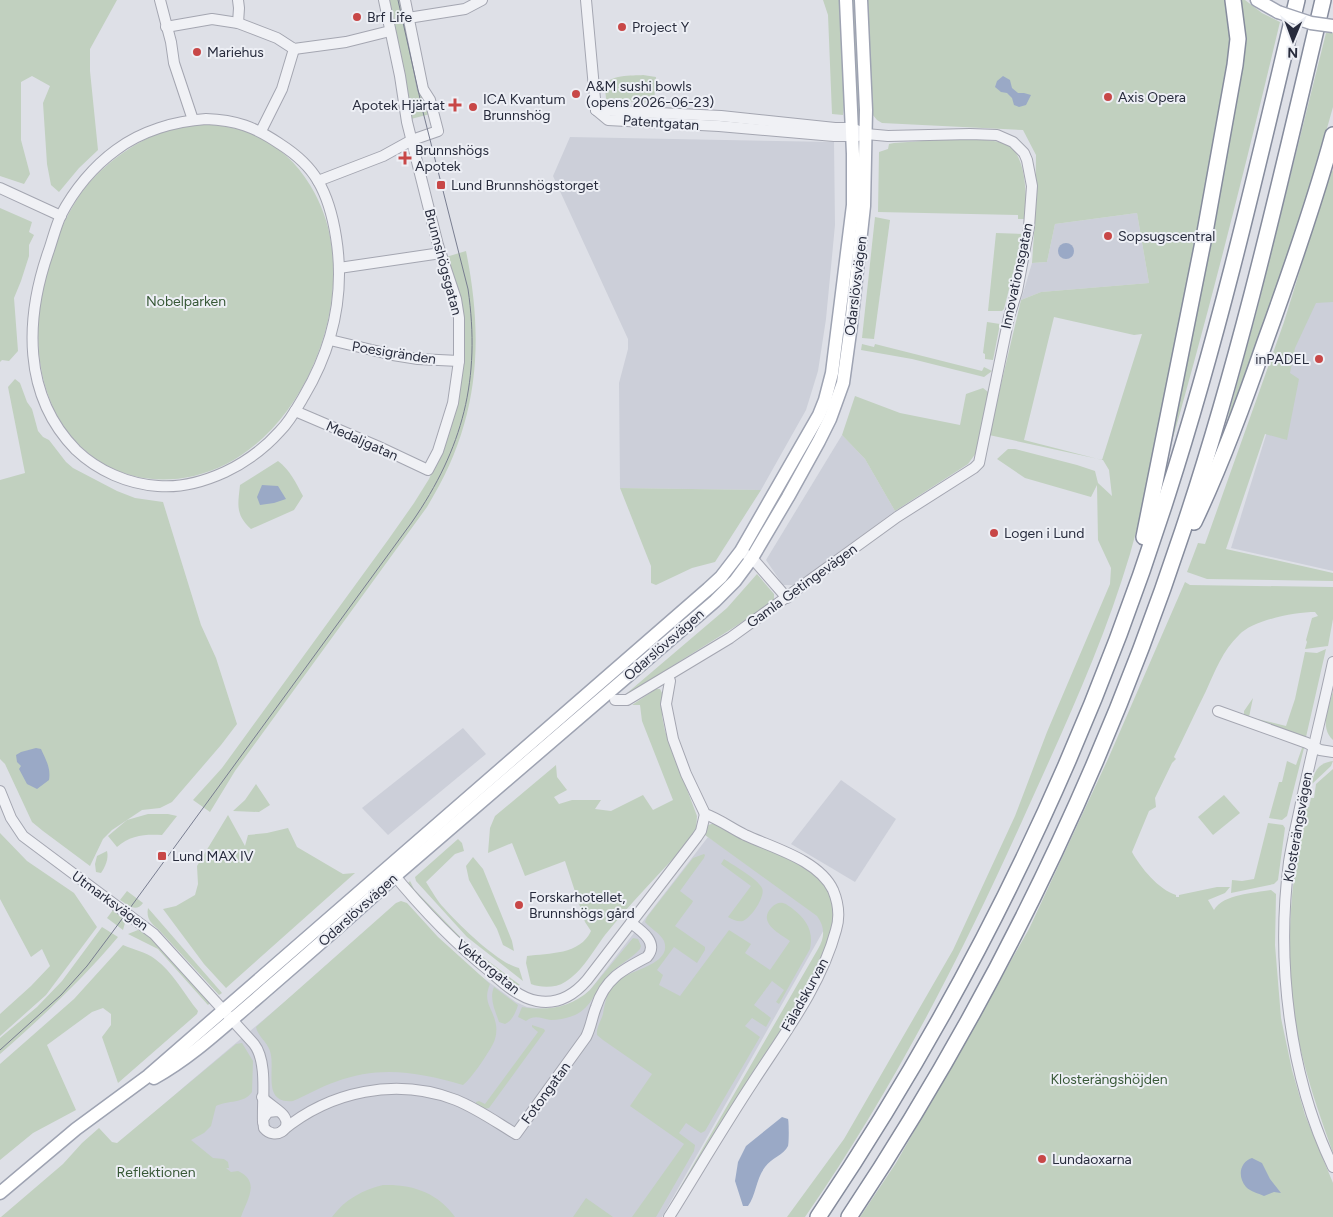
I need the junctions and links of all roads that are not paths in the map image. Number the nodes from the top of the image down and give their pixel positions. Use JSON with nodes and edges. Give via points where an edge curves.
{"nodes":[{"id":1,"x":160,"y":0,"type":"edge"},
{"id":2,"x":238,"y":0,"type":"edge"},
{"id":3,"x":384,"y":0,"type":"edge"},
{"id":4,"x":405,"y":0,"type":"edge"},
{"id":5,"x":482,"y":0,"type":"edge"},
{"id":6,"x":586,"y":0,"type":"edge"},
{"id":7,"x":846,"y":0,"type":"edge"},
{"id":8,"x":861,"y":0,"type":"edge"},
{"id":9,"x":1233,"y":0,"type":"edge"},
{"id":10,"x":1257,"y":0,"type":"edge"},
{"id":11,"x":1297,"y":0,"type":"edge"},
{"id":12,"x":1323,"y":0,"type":"edge"},
{"id":13,"x":465,"y":4,"type":"edge"},
{"id":14,"x":408,"y":18,"type":"junction"},
{"id":15,"x":238,"y":23,"type":"junction"},
{"id":16,"x":166,"y":26,"type":"junction"},
{"id":17,"x":1333,"y":26,"type":"edge"},
{"id":18,"x":390,"y":31,"type":"junction"},
{"id":19,"x":294,"y":49,"type":"junction"},
{"id":20,"x":192,"y":120,"type":"junction"},
{"id":21,"x":261,"y":131,"type":"junction"},
{"id":22,"x":852,"y":132,"type":"junction"},
{"id":23,"x":866,"y":134,"type":"junction"},
{"id":24,"x":1333,"y":135,"type":"edge"},
{"id":25,"x":412,"y":140,"type":"junction"},
{"id":26,"x":318,"y":181,"type":"junction"},
{"id":27,"x":0,"y":188,"type":"edge"},
{"id":28,"x":60,"y":216,"type":"junction"},
{"id":29,"x":441,"y":253,"type":"junction"},
{"id":30,"x":339,"y":268,"type":"junction"},
{"id":31,"x":330,"y":340,"type":"junction"},
{"id":32,"x":459,"y":361,"type":"junction"},
{"id":33,"x":296,"y":411,"type":"junction"},
{"id":34,"x":981,"y":459,"type":"joint"},
{"id":35,"x":428,"y":470,"type":"joint"},
{"id":36,"x":741,"y":551,"type":"junction"},
{"id":37,"x":752,"y":558,"type":"junction"},
{"id":38,"x":1165,"y":582,"type":"junction"},
{"id":39,"x":787,"y":598,"type":"junction"},
{"id":40,"x":1130,"y":604,"type":"junction"},
{"id":41,"x":1333,"y":662,"type":"edge"},
{"id":42,"x":668,"y":676,"type":"junction"},
{"id":43,"x":615,"y":700,"type":"dead end"},
{"id":44,"x":1218,"y":711,"type":"dead end"},
{"id":45,"x":1313,"y":747,"type":"junction"},
{"id":46,"x":1333,"y":752,"type":"edge"},
{"id":47,"x":0,"y":791,"type":"edge"},
{"id":48,"x":705,"y":814,"type":"junction"},
{"id":49,"x":392,"y":871,"type":"junction"},
{"id":50,"x":631,"y":923,"type":"junction"},
{"id":51,"x":228,"y":1015,"type":"junction"},
{"id":52,"x":262,"y":1097,"type":"junction"},
{"id":53,"x":279,"y":1112,"type":"junction"},
{"id":54,"x":304,"y":1114,"type":"junction"},
{"id":55,"x":263,"y":1122,"type":"junction"},
{"id":56,"x":282,"y":1131,"type":"junction"},
{"id":57,"x":1333,"y":1167,"type":"edge"},
{"id":58,"x":0,"y":1192,"type":"edge"},
{"id":59,"x":670,"y":1217,"type":"edge"},
{"id":60,"x":818,"y":1217,"type":"edge"},
{"id":61,"x":849,"y":1217,"type":"edge"}],
"edges":[{"from":1,"to":16,"type":"street"},
{"from":2,"to":15,"type":"street"},
{"from":3,"to":18,"type":"street","name":"Brunnshögsgatan"},
{"from":4,"to":14,"type":"street"},
{"from":5,"to":13,"type":"street"},
{"from":6,"to":22,"type":"street","name":"Patentgatan","via":[[596,110],[721,116]]},
{"from":7,"to":22,"type":"main road","name":"Odarslövsvägen"},
{"from":8,"to":23,"type":"main road","name":"Odarslövsvägen"},
{"from":9,"to":40,"type":"highway","via":[[1238,39],[1236,65],[1177,379]]},
{"from":10,"to":17,"type":"main road","bridge":true,"via":[[1278,12],[1311,23]]},
{"from":11,"to":40,"type":"highway","via":[[1199,390]]},
{"from":12,"to":38,"type":"highway","via":[[1224,395]]},
{"from":13,"to":14,"type":"street"},
{"from":14,"to":25,"type":"street","via":[[423,89],[430,100],[438,131]]},
{"from":15,"to":16,"type":"street","via":[[212,19]]},
{"from":15,"to":19,"type":"street","via":[[277,38]]},
{"from":16,"to":20,"type":"street"},
{"from":18,"to":19,"type":"street","via":[[346,42]]},
{"from":18,"to":25,"type":"street","name":"Brunnshögsgatan"},
{"from":19,"to":21,"type":"street","via":[[282,90]]},
{"from":20,"to":21,"type":"street","via":[[220,120]]},
{"from":20,"to":28,"type":"street","via":[[161,127],[118,148],[84,181]]},
{"from":21,"to":26,"type":"street","via":[[294,155]]},
{"from":22,"to":23,"type":"street","name":"Innovationsgatan"},
{"from":22,"to":36,"type":"main road","name":"Odarslövsvägen","via":[[853,205],[832,373],[825,400],[815,424]]},
{"from":23,"to":34,"type":"street","name":"Innovationsgatan","via":[[998,135],[1019,147],[1029,166],[1032,186],[1026,242]]},
{"from":23,"to":37,"type":"main road","name":"Odarslövsvägen","via":[[862,236],[842,383],[820,441]]},
{"from":24,"to":38,"type":"highway","via":[[1318,191],[1232,434],[1216,476]]},
{"from":25,"to":26,"type":"street","via":[[383,156]]},
{"from":25,"to":29,"type":"street","name":"Brunnshögsgatan"},
{"from":26,"to":30,"type":"street","via":[[333,220]]},
{"from":27,"to":28,"type":"street"},
{"from":28,"to":33,"type":"street","via":[[35,298],[32,328],[34,366],[42,398],[56,424],[69,443],[87,460],[119,478],[143,484],[170,487],[193,484],[242,464],[282,430]]},
{"from":29,"to":30,"type":"street"},
{"from":29,"to":32,"type":"street","name":"Brunnshögsgatan","via":[[456,299]]},
{"from":30,"to":31,"type":"street","via":[[339,292]]},
{"from":31,"to":32,"type":"street","name":"Poesigränden","via":[[393,355]]},
{"from":31,"to":33,"type":"street"},
{"from":32,"to":35,"type":"street","name":"Brunnshögsgatan","via":[[454,403]]},
{"from":33,"to":35,"type":"street","name":"Medaljgatan"},
{"from":34,"to":39,"type":"street","name":"Gamla Getingevägen","via":[[974,468],[897,517]]},
{"from":36,"to":37,"type":"street"},
{"from":36,"to":49,"type":"main road","name":"Odarslövsvägen","via":[[708,590]]},
{"from":37,"to":39,"type":"street"},
{"from":37,"to":49,"type":"main road","name":"Odarslövsvägen","via":[[715,601]]},
{"from":38,"to":61,"type":"highway","via":[[1093,765],[1002,957],[913,1116]]},
{"from":39,"to":42,"type":"street","name":"Gamla Getingevägen"},
{"from":40,"to":60,"type":"highway","via":[[1079,733],[1021,862],[888,1109]]},
{"from":41,"to":45,"type":"street","name":"Klosterängsvägen"},
{"from":42,"to":43,"type":"street","name":"Gamla Getingevägen","via":[[627,704]]},
{"from":42,"to":48,"type":"street","via":[[666,704],[671,731]]},
{"from":44,"to":45,"type":"street"},
{"from":45,"to":46,"type":"street"},
{"from":45,"to":57,"type":"street","name":"Klosterängsvägen","via":[[1289,862],[1284,915],[1285,969],[1290,1025],[1301,1073],[1318,1132]]},
{"from":47,"to":51,"type":"street","name":"Utmarksvägen","via":[[11,818],[30,843],[150,930]]},
{"from":48,"to":50,"type":"street","name":"Vektorgatan","via":[[697,837]]},
{"from":48,"to":59,"type":"street","name":"Fäladskurvan","via":[[820,872],[836,896],[838,918],[826,962],[809,994]]},
{"from":49,"to":50,"type":"street","name":"Vektorgatan","via":[[437,924],[474,959],[519,993],[537,1001],[555,1001],[575,992]]},
{"from":49,"to":51,"type":"main road","name":"Odarslövsvägen","via":[[355,914]]},
{"from":50,"to":54,"type":"street","name":"Fotongatan","via":[[649,939],[650,953],[608,983],[586,1037],[516,1134],[490,1116],[455,1100],[401,1089],[353,1094]]},
{"from":51,"to":52,"type":"street","via":[[258,1049],[262,1063]]},
{"from":51,"to":58,"type":"main road","name":"Odarslövsvägen","via":[[201,1046],[170,1069],[121,1096]]},
{"from":52,"to":53,"type":"street"},
{"from":52,"to":55,"type":"street"},
{"from":53,"to":54,"type":"street","name":"Fotongatan"},
{"from":53,"to":55,"type":"street","via":[[268,1112]]},
{"from":53,"to":56,"type":"street","via":[[286,1120]]},
{"from":54,"to":56,"type":"street","name":"Fotongatan"},
{"from":55,"to":56,"type":"street","via":[[269,1133]]}]}
